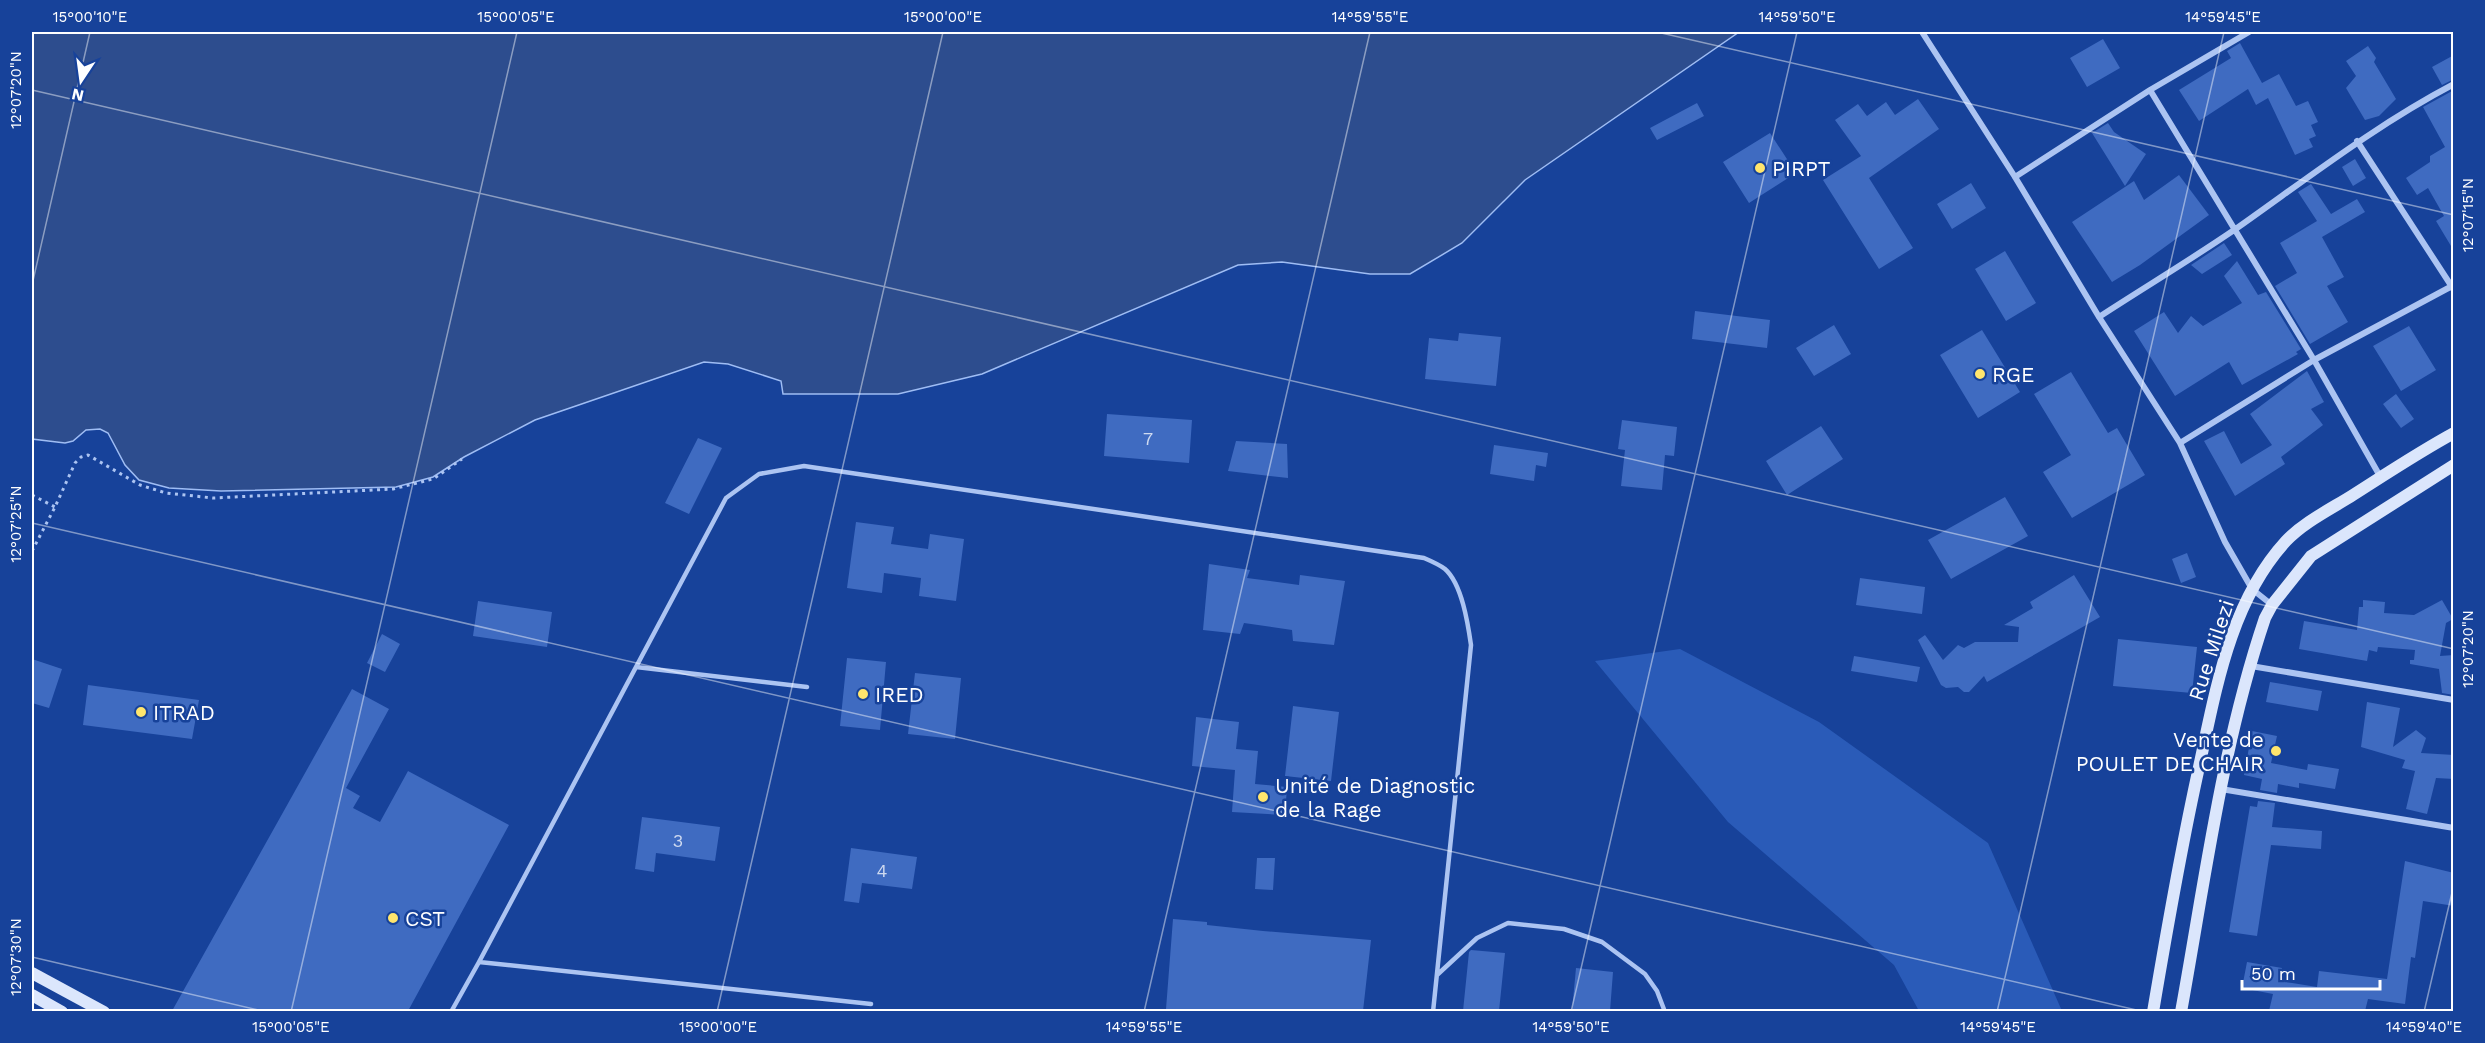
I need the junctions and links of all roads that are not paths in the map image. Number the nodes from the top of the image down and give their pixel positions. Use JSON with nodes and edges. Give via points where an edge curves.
{"nodes":[{"id":1,"x":1922,"y":32,"type":"edge"},
{"id":2,"x":2249,"y":32,"type":"edge"},
{"id":3,"x":2454,"y":84,"type":"edge"},
{"id":4,"x":2150,"y":90,"type":"junction"},
{"id":5,"x":2357,"y":141,"type":"junction"},
{"id":6,"x":2015,"y":177,"type":"junction"},
{"id":7,"x":2235,"y":229,"type":"junction"},
{"id":8,"x":2453,"y":287,"type":"edge"},
{"id":9,"x":2099,"y":317,"type":"junction"},
{"id":10,"x":2314,"y":360,"type":"junction"},
{"id":11,"x":2454,"y":434,"type":"edge"},
{"id":12,"x":2180,"y":443,"type":"junction"},
{"id":13,"x":2454,"y":465,"type":"edge"},
{"id":14,"x":2381,"y":478,"type":"junction"},
{"id":15,"x":2253,"y":589,"type":"junction"},
{"id":16,"x":2272,"y":605,"type":"junction"},
{"id":17,"x":2251,"y":666,"type":"junction"},
{"id":18,"x":636,"y":667,"type":"junction"},
{"id":19,"x":807,"y":687,"type":"dead end"},
{"id":20,"x":2454,"y":700,"type":"edge"},
{"id":21,"x":2221,"y":789,"type":"junction"},
{"id":22,"x":2454,"y":828,"type":"edge"},
{"id":23,"x":479,"y":962,"type":"junction"},
{"id":24,"x":32,"y":973,"type":"edge"},
{"id":25,"x":1437,"y":975,"type":"junction"},
{"id":26,"x":32,"y":995,"type":"edge"},
{"id":27,"x":871,"y":1004,"type":"dead end"},
{"id":28,"x":62,"y":1011,"type":"edge"},
{"id":29,"x":104,"y":1011,"type":"edge"},
{"id":30,"x":452,"y":1011,"type":"edge"},
{"id":31,"x":1432,"y":1011,"type":"edge"},
{"id":32,"x":1665,"y":1011,"type":"edge"},
{"id":33,"x":2153,"y":1011,"type":"edge"},
{"id":34,"x":2181,"y":1011,"type":"edge"}],
"edges":[{"from":1,"to":6,"type":"street"},
{"from":2,"to":4,"type":"street"},
{"from":3,"to":5,"type":"street"},
{"from":4,"to":6,"type":"street"},
{"from":4,"to":7,"type":"street"},
{"from":5,"to":7,"type":"street"},
{"from":5,"to":8,"type":"street"},
{"from":6,"to":9,"type":"street"},
{"from":7,"to":9,"type":"street"},
{"from":7,"to":10,"type":"street"},
{"from":8,"to":10,"type":"street"},
{"from":9,"to":12,"type":"street"},
{"from":10,"to":12,"type":"street"},
{"from":10,"to":14,"type":"street"},
{"from":11,"to":14,"type":"street","name":"Rue Milezi"},
{"from":12,"to":15,"type":"street","via":[[2225,542]]},
{"from":13,"to":16,"type":"street","name":"Rue Milezi","via":[[2311,556]]},
{"from":14,"to":15,"type":"street","name":"Rue Milezi","via":[[2288,539]]},
{"from":15,"to":16,"type":"street"},
{"from":15,"to":33,"type":"street","name":"Rue Milezi","via":[[2218,680],[2180,852]]},
{"from":16,"to":17,"type":"street","name":"Rue Milezi"},
{"from":17,"to":20,"type":"street"},
{"from":17,"to":21,"type":"street","name":"Rue Milezi"},
{"from":18,"to":19,"type":"lane"},
{"from":18,"to":23,"type":"lane"},
{"from":18,"to":25,"type":"lane","via":[[726,498],[759,474],[804,466],[1424,558],[1446,570],[1458,591],[1471,645]]},
{"from":21,"to":22,"type":"street"},
{"from":21,"to":34,"type":"street","name":"Rue Milezi"},
{"from":23,"to":27,"type":"lane"},
{"from":23,"to":30,"type":"lane"},
{"from":24,"to":29,"type":"street"},
{"from":25,"to":31,"type":"lane"},
{"from":25,"to":32,"type":"lane","via":[[1477,938],[1508,923],[1564,929],[1602,942],[1645,974]]},
{"from":26,"to":28,"type":"street"}]}
